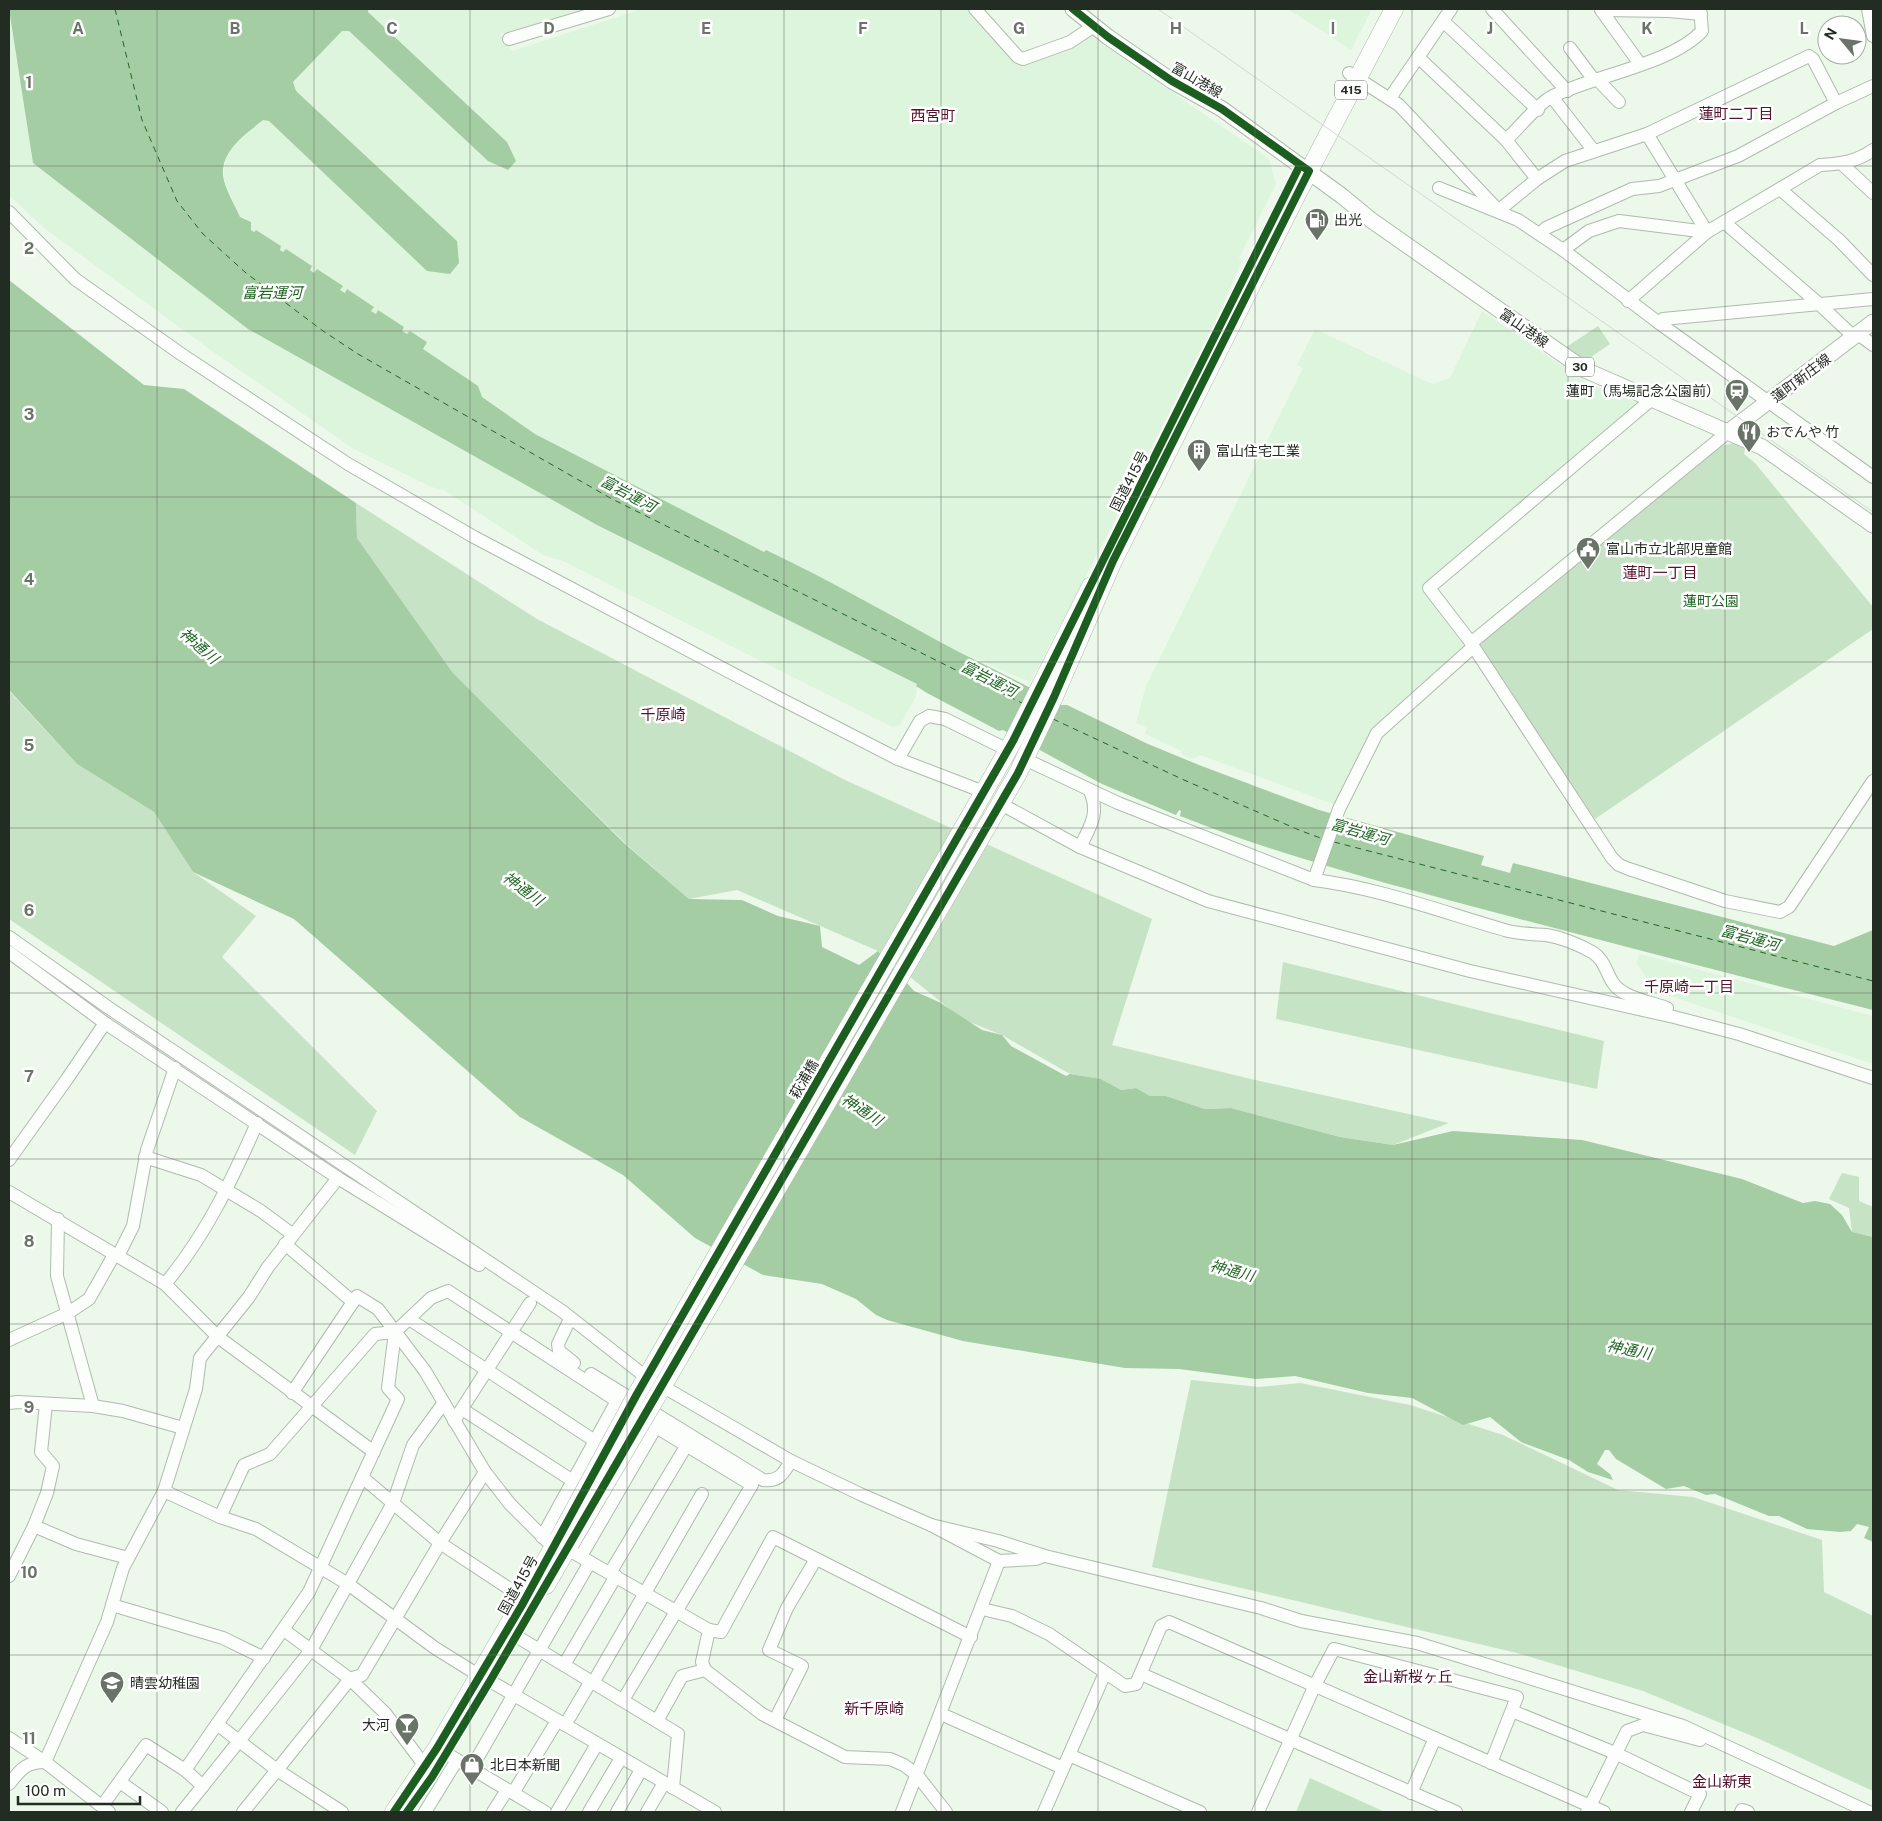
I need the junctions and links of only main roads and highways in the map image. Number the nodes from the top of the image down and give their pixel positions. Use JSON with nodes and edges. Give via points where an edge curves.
{"nodes":[{"id":1,"x":1073,"y":9,"type":"edge"},
{"id":2,"x":1384,"y":9,"type":"edge"},
{"id":3,"x":1394,"y":9,"type":"edge"},
{"id":4,"x":1353,"y":76,"type":"junction"},
{"id":5,"x":1304,"y":168,"type":"junction"},
{"id":6,"x":1873,"y":322,"type":"edge"},
{"id":7,"x":1728,"y":432,"type":"junction"},
{"id":8,"x":1873,"y":525,"type":"edge"},
{"id":9,"x":1018,"y":751,"type":"junction"},
{"id":10,"x":981,"y":799,"type":"joint"},
{"id":11,"x":650,"y":1371,"type":"joint"},
{"id":12,"x":568,"y":1545,"type":"junction"},
{"id":13,"x":485,"y":1678,"type":"junction"},
{"id":14,"x":447,"y":1754,"type":"junction"},
{"id":15,"x":394,"y":1812,"type":"edge"},
{"id":16,"x":407,"y":1812,"type":"edge"}],
"edges":[{"from":1,"to":5,"type":"main road","name":"富山港線","via":[[1172,81],[1222,108]]},
{"from":2,"to":4,"type":"highway","name":"国道415号","number":"415"},
{"from":3,"to":4,"type":"highway","name":"国道415号","number":"415"},
{"from":4,"to":5,"type":"highway","name":"国道415号","number":"415"},
{"from":5,"to":7,"type":"main road","name":"富山港線","number":"30","via":[[1371,220],[1585,370]]},
{"from":5,"to":9,"type":"highway","name":"国道415号","number":"415"},
{"from":6,"to":7,"type":"main road","name":"蓮町新庄線"},
{"from":7,"to":8,"type":"main road","name":"富山港線","number":"30","via":[[1774,454]]},
{"from":9,"to":10,"type":"highway","name":"国道415号","number":"415"},
{"from":9,"to":12,"type":"highway","name":"国道415号","number":"415","bridge":true,"via":[[998,808]]},
{"from":10,"to":11,"type":"highway","name":"萩浦橋","number":"415"},
{"from":11,"to":12,"type":"highway","name":"国道415号","number":"415","bridge":true,"via":[[625,1396]]},
{"from":12,"to":13,"type":"highway","name":"国道415号","number":"415","via":[[516,1636]]},
{"from":12,"to":13,"type":"highway","name":"国道415号","number":"415","via":[[524,1599]]},
{"from":13,"to":14,"type":"highway","name":"国道415号","number":"415"},
{"from":14,"to":15,"type":"highway","name":"国道415号","number":"415","via":[[425,1766]]},
{"from":14,"to":16,"type":"highway","name":"国道415号","number":"415"}]}
